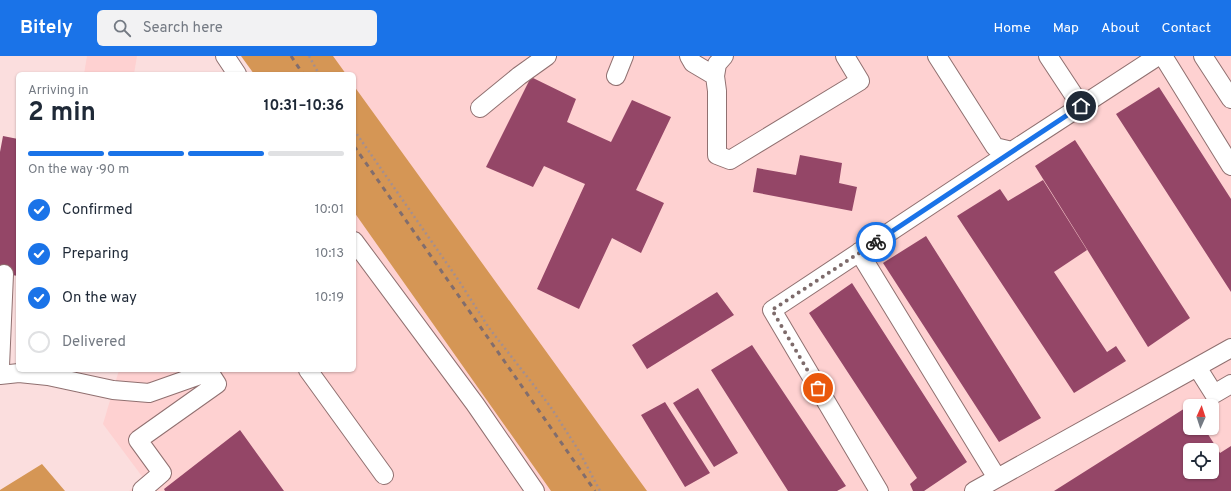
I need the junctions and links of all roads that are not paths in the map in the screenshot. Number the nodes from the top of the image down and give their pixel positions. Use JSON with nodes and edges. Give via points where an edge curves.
{"nodes":[{"id":1,"x":225,"y":56,"type":"edge"},
{"id":2,"x":547,"y":56,"type":"edge"},
{"id":3,"x":624,"y":56,"type":"edge"},
{"id":4,"x":689,"y":56,"type":"edge"},
{"id":5,"x":724,"y":56,"type":"edge"},
{"id":6,"x":845,"y":56,"type":"edge"},
{"id":7,"x":937,"y":56,"type":"edge"},
{"id":8,"x":1048,"y":56,"type":"edge"},
{"id":9,"x":1158,"y":56,"type":"edge"},
{"id":10,"x":1163,"y":56,"type":"edge"},
{"id":11,"x":1203,"y":56,"type":"edge"},
{"id":12,"x":237,"y":72,"type":"edge"},
{"id":13,"x":616,"y":76,"type":"dead end"},
{"id":14,"x":715,"y":76,"type":"junction"},
{"id":15,"x":1231,"y":99,"type":"edge"},
{"id":16,"x":1081,"y":106,"type":"junction"},
{"id":17,"x":480,"y":108,"type":"dead end"},
{"id":18,"x":1012,"y":151,"type":"junction"},
{"id":19,"x":1231,"y":166,"type":"edge"},
{"id":20,"x":356,"y":244,"type":"edge"},
{"id":21,"x":859,"y":252,"type":"junction"},
{"id":22,"x":4,"y":274,"type":"dead end"},
{"id":23,"x":1231,"y":348,"type":"edge"},
{"id":24,"x":0,"y":366,"type":"edge"},
{"id":25,"x":1197,"y":367,"type":"junction"},
{"id":26,"x":204,"y":372,"type":"edge"},
{"id":27,"x":208,"y":372,"type":"edge"},
{"id":28,"x":309,"y":372,"type":"edge"},
{"id":29,"x":0,"y":375,"type":"edge"},
{"id":30,"x":1231,"y":384,"type":"edge"},
{"id":31,"x":384,"y":475,"type":"dead end"},
{"id":32,"x":997,"y":478,"type":"junction"},
{"id":33,"x":143,"y":491,"type":"edge"},
{"id":34,"x":534,"y":491,"type":"edge"},
{"id":35,"x":879,"y":491,"type":"edge"},
{"id":36,"x":974,"y":491,"type":"edge"}],
"edges":[{"from":1,"to":12,"type":"lane"},
{"from":2,"to":17,"type":"lane"},
{"from":3,"to":13,"type":"lane"},
{"from":4,"to":14,"type":"lane","via":[[693,63]]},
{"from":5,"to":14,"type":"lane","via":[[717,64]]},
{"from":6,"to":14,"type":"lane","via":[[860,81],[730,160],[717,155]]},
{"from":7,"to":18,"type":"lane","via":[[995,147]]},
{"from":8,"to":16,"type":"lane"},
{"from":9,"to":16,"type":"lane"},
{"from":10,"to":19,"type":"lane"},
{"from":11,"to":15,"type":"lane"},
{"from":16,"to":18,"type":"lane"},
{"from":18,"to":21,"type":"lane"},
{"from":20,"to":34,"type":"lane","via":[[475,404]]},
{"from":21,"to":32,"type":"lane"},
{"from":21,"to":35,"type":"lane","via":[[772,310]]},
{"from":22,"to":24,"type":"lane"},
{"from":23,"to":25,"type":"lane"},
{"from":25,"to":30,"type":"lane","via":[[1214,394]]},
{"from":25,"to":32,"type":"lane"},
{"from":26,"to":29,"type":"lane","via":[[149,394],[114,390],[48,376],[19,373]]},
{"from":27,"to":33,"type":"lane","via":[[217,384],[138,440],[162,473]]},
{"from":28,"to":31,"type":"lane"},
{"from":32,"to":36,"type":"lane"}]}
